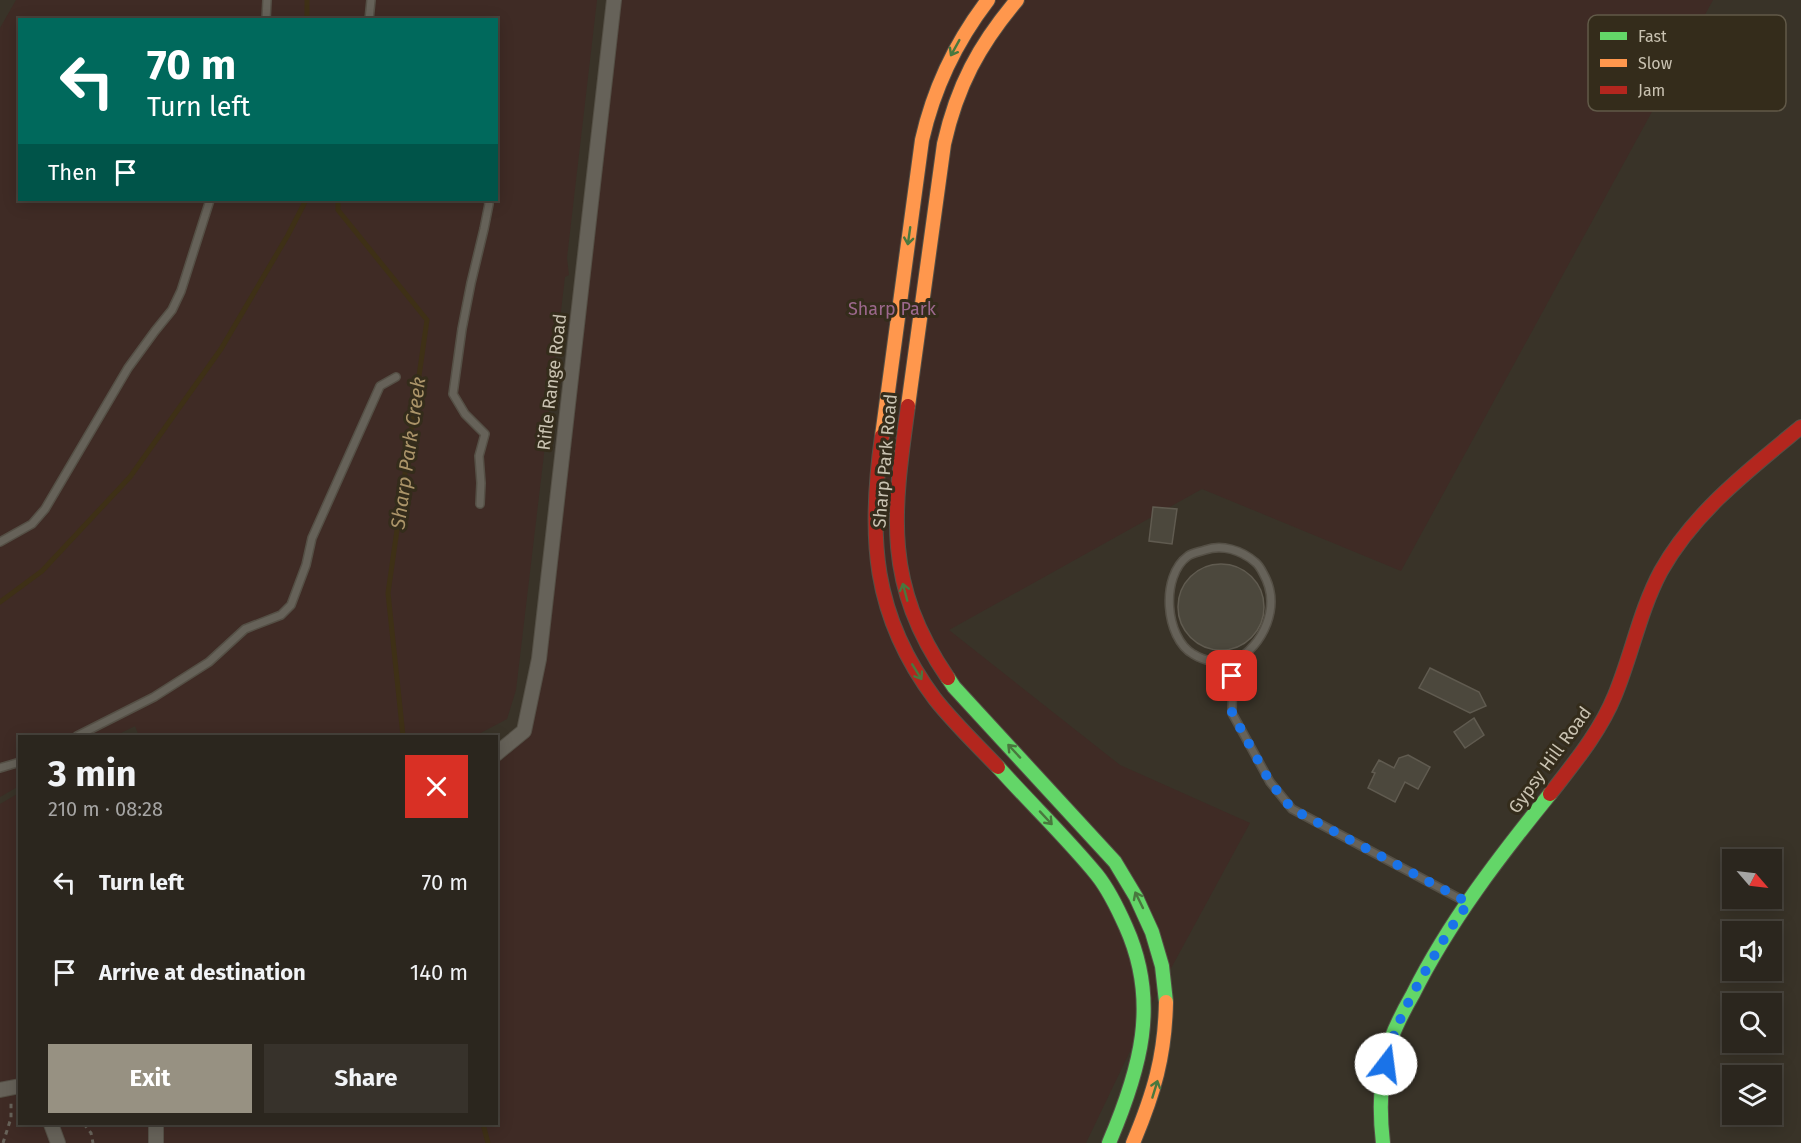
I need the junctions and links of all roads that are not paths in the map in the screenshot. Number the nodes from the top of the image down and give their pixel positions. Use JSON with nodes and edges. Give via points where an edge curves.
{"nodes":[{"id":1,"x":267,"y":0,"type":"edge"},
{"id":2,"x":371,"y":0,"type":"edge"},
{"id":3,"x":614,"y":0,"type":"edge"},
{"id":4,"x":988,"y":0,"type":"edge"},
{"id":5,"x":1017,"y":0,"type":"edge"},
{"id":6,"x":266,"y":18,"type":"edge"},
{"id":7,"x":369,"y":18,"type":"edge"},
{"id":8,"x":210,"y":201,"type":"edge"},
{"id":9,"x":488,"y":201,"type":"edge"},
{"id":10,"x":396,"y":377,"type":"dead end"},
{"id":11,"x":1801,"y":427,"type":"edge"},
{"id":12,"x":480,"y":504,"type":"dead end"},
{"id":13,"x":0,"y":542,"type":"edge"},
{"id":14,"x":1233,"y":662,"type":"junction"},
{"id":15,"x":79,"y":735,"type":"edge"},
{"id":16,"x":498,"y":752,"type":"edge"},
{"id":17,"x":18,"y":763,"type":"edge"},
{"id":18,"x":0,"y":768,"type":"edge"},
{"id":19,"x":1469,"y":903,"type":"junction"},
{"id":20,"x":18,"y":1086,"type":"edge"},
{"id":21,"x":0,"y":1090,"type":"edge"},
{"id":22,"x":51,"y":1125,"type":"edge"},
{"id":23,"x":156,"y":1125,"type":"edge"},
{"id":24,"x":58,"y":1143,"type":"edge"},
{"id":25,"x":156,"y":1143,"type":"edge"},
{"id":26,"x":1109,"y":1143,"type":"edge"},
{"id":27,"x":1133,"y":1143,"type":"edge"},
{"id":28,"x":1383,"y":1143,"type":"edge"}],
"edges":[{"from":1,"to":6,"type":"lane"},
{"from":2,"to":7,"type":"lane"},
{"from":3,"to":16,"type":"street","name":"Rifle Range Road","via":[[539,659],[524,731]]},
{"from":4,"to":26,"type":"main road","name":"Sharp Park Road","one_way":true,"via":[[954,47],[939,79],[922,140],[876,479],[874,546],[888,614],[919,676],[937,702],[1098,876],[1127,926],[1142,978],[1145,1033],[1132,1090]]},
{"from":27,"to":5,"type":"main road","name":"Sharp Park Road","one_way":true,"via":[[1161,1068],[1168,1005],[1158,946],[1147,917],[1115,862],[937,664],[909,608],[896,544],[897,481],[950,114],[973,57]]},
{"from":8,"to":13,"type":"lane","via":[[182,291],[172,310],[128,368],[45,509],[32,524]]},
{"from":9,"to":12,"type":"lane","via":[[453,393],[465,414],[485,434],[479,456]]},
{"from":10,"to":15,"type":"lane","via":[[380,386],[329,495],[291,605],[281,615],[245,629],[209,662],[154,697]]},
{"from":11,"to":19,"type":"main road","name":"Gypsy Hill Road","via":[[1754,465],[1695,522],[1667,559],[1649,597],[1615,697],[1601,723]]},
{"from":14,"to":14,"type":"lane","via":[[1251,649],[1269,621],[1269,584],[1257,563],[1236,550],[1216,546],[1180,563],[1168,596],[1169,616],[1192,654],[1221,664]]},
{"from":14,"to":19,"type":"lane","via":[[1232,713],[1270,782],[1292,809]]},
{"from":17,"to":18,"type":"lane"},
{"from":19,"to":28,"type":"main road","name":"Gypsy Hill Road","via":[[1414,990],[1390,1043],[1382,1085]]},
{"from":20,"to":21,"type":"street"},
{"from":22,"to":24,"type":"street"},
{"from":23,"to":25,"type":"street"}]}
